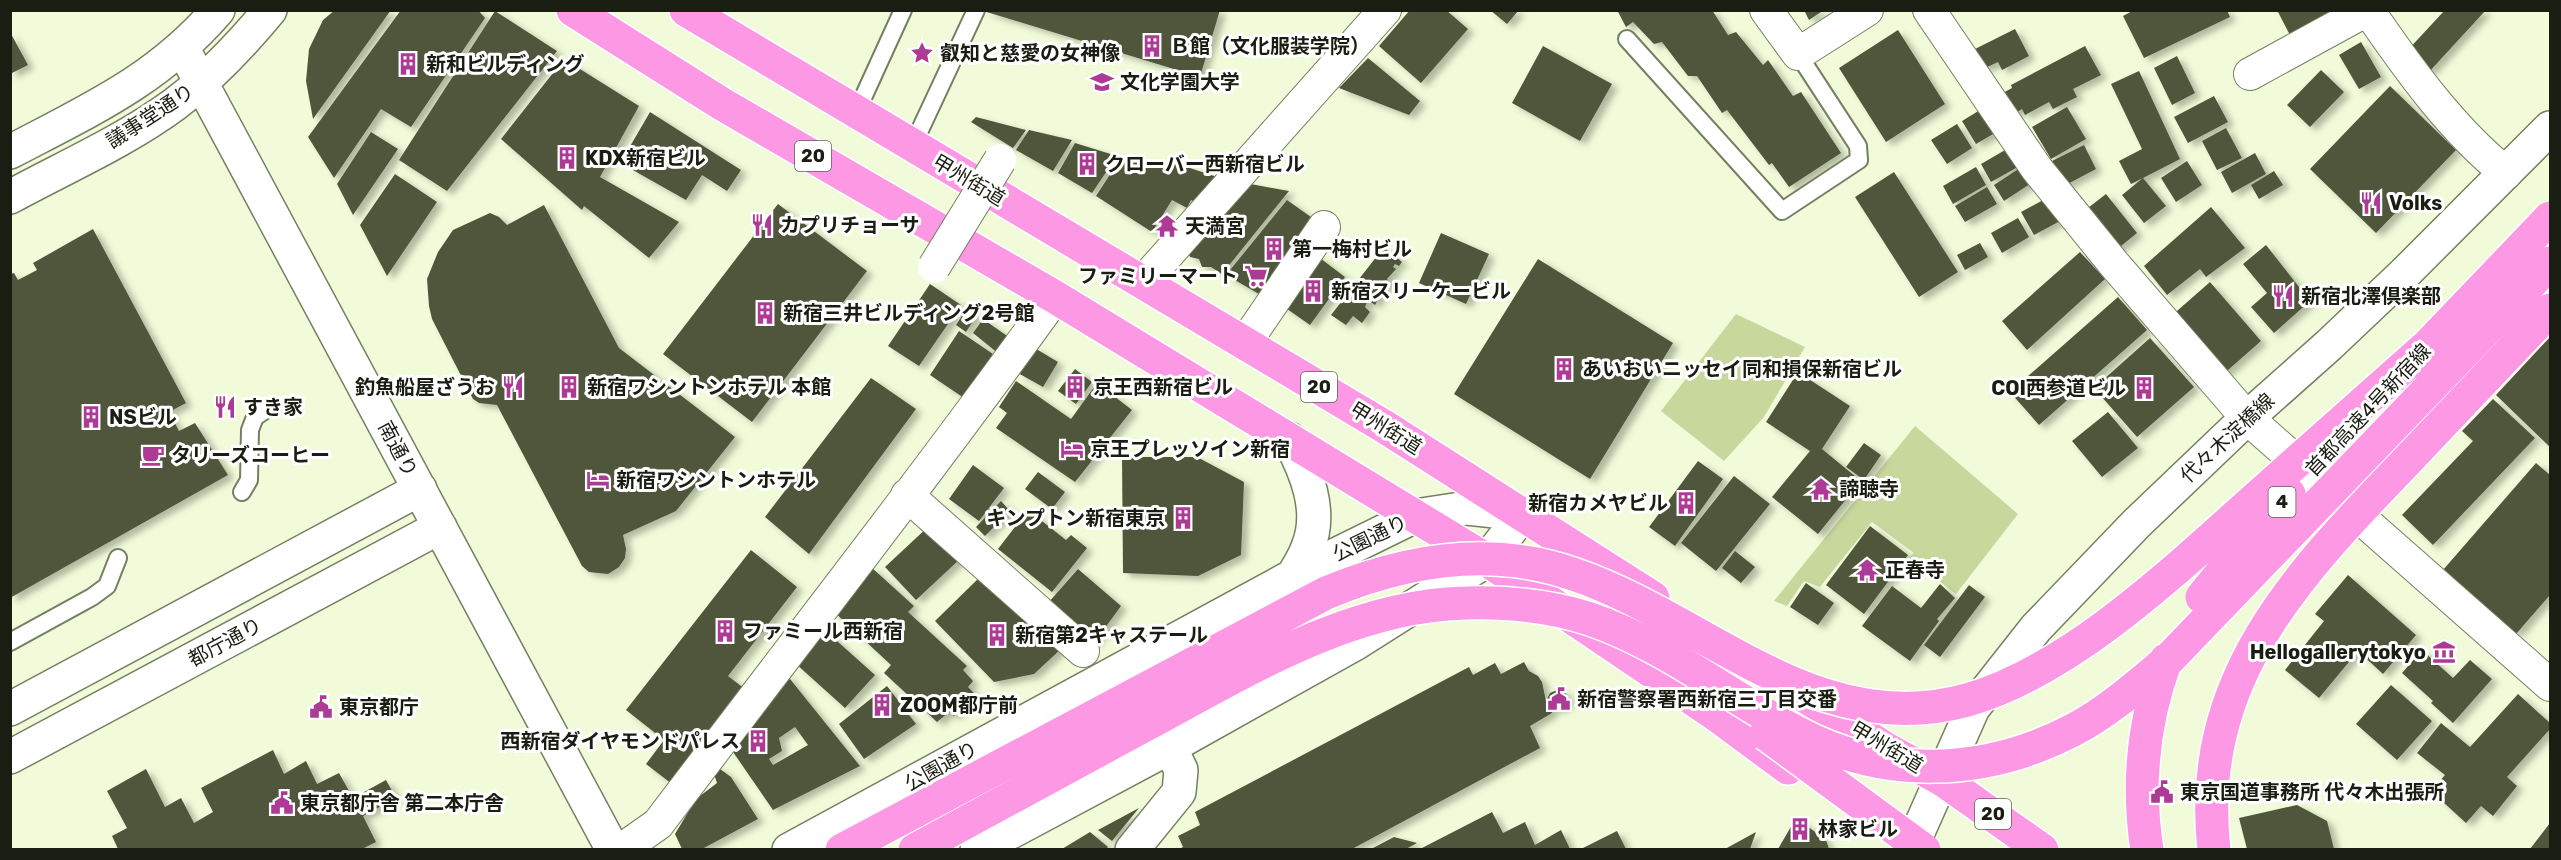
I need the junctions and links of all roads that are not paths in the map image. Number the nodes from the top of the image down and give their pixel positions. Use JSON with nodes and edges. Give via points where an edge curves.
{"nodes":[{"id":1,"x":218,"y":10,"type":"edge"},
{"id":2,"x":270,"y":10,"type":"edge"},
{"id":3,"x":573,"y":10,"type":"edge"},
{"id":4,"x":686,"y":10,"type":"edge"},
{"id":5,"x":903,"y":10,"type":"edge"},
{"id":6,"x":976,"y":10,"type":"edge"},
{"id":7,"x":1385,"y":10,"type":"edge"},
{"id":8,"x":1766,"y":10,"type":"edge"},
{"id":9,"x":1867,"y":10,"type":"edge"},
{"id":10,"x":1929,"y":10,"type":"edge"},
{"id":11,"x":2368,"y":10,"type":"edge"},
{"id":12,"x":1627,"y":39,"type":"dead end"},
{"id":13,"x":183,"y":49,"type":"junction"},
{"id":14,"x":1798,"y":54,"type":"junction"},
{"id":15,"x":2250,"y":74,"type":"dead end"},
{"id":16,"x":202,"y":82,"type":"junction"},
{"id":17,"x":855,"y":113,"type":"junction"},
{"id":18,"x":2550,"y":128,"type":"edge"},
{"id":19,"x":912,"y":147,"type":"junction"},
{"id":20,"x":10,"y":152,"type":"edge"},
{"id":21,"x":1000,"y":160,"type":"dead end"},
{"id":22,"x":2506,"y":173,"type":"junction"},
{"id":23,"x":10,"y":197,"type":"edge"},
{"id":24,"x":2550,"y":218,"type":"edge"},
{"id":25,"x":1323,"y":227,"type":"dead end"},
{"id":26,"x":2550,"y":263,"type":"edge"},
{"id":27,"x":934,"y":267,"type":"dead end"},
{"id":28,"x":1143,"y":282,"type":"junction"},
{"id":29,"x":1055,"y":297,"type":"junction"},
{"id":30,"x":2550,"y":310,"type":"edge"},
{"id":31,"x":1245,"y":344,"type":"junction"},
{"id":32,"x":2426,"y":347,"type":"junction"},
{"id":33,"x":270,"y":407,"type":"dead end"},
{"id":34,"x":2247,"y":418,"type":"junction"},
{"id":35,"x":1289,"y":439,"type":"junction"},
{"id":36,"x":420,"y":489,"type":"junction"},
{"id":37,"x":242,"y":492,"type":"dead end"},
{"id":38,"x":907,"y":495,"type":"junction"},
{"id":39,"x":1523,"y":514,"type":"junction"},
{"id":40,"x":1415,"y":516,"type":"junction"},
{"id":41,"x":440,"y":527,"type":"junction"},
{"id":42,"x":118,"y":558,"type":"dead end"},
{"id":43,"x":1487,"y":560,"type":"junction"},
{"id":44,"x":1293,"y":576,"type":"junction"},
{"id":45,"x":1628,"y":636,"type":"junction"},
{"id":46,"x":10,"y":642,"type":"edge"},
{"id":47,"x":1083,"y":651,"type":"dead end"},
{"id":48,"x":2550,"y":685,"type":"edge"},
{"id":49,"x":10,"y":709,"type":"edge"},
{"id":50,"x":1170,"y":747,"type":"junction"},
{"id":51,"x":10,"y":757,"type":"edge"},
{"id":52,"x":1943,"y":780,"type":"junction"},
{"id":53,"x":613,"y":849,"type":"edge"},
{"id":54,"x":621,"y":849,"type":"edge"},
{"id":55,"x":789,"y":849,"type":"edge"},
{"id":56,"x":842,"y":849,"type":"edge"},
{"id":57,"x":915,"y":849,"type":"edge"},
{"id":58,"x":977,"y":849,"type":"edge"},
{"id":59,"x":1132,"y":849,"type":"edge"},
{"id":60,"x":1897,"y":849,"type":"edge"},
{"id":61,"x":1910,"y":849,"type":"edge"},
{"id":62,"x":1924,"y":849,"type":"edge"},
{"id":63,"x":2042,"y":849,"type":"edge"},
{"id":64,"x":2147,"y":849,"type":"edge"},
{"id":65,"x":2214,"y":849,"type":"edge"}],
"edges":[{"from":1,"to":13,"type":"main road","name":"議事堂通り"},
{"from":2,"to":16,"type":"main road","name":"議事堂通り"},
{"from":3,"to":29,"type":"highway","number":"20","via":[[722,104]]},
{"from":4,"to":17,"type":"highway","name":"甲州街道","number":"20"},
{"from":5,"to":17,"type":"lane"},
{"from":6,"to":19,"type":"lane"},
{"from":7,"to":28,"type":"street"},
{"from":8,"to":14,"type":"street"},
{"from":9,"to":14,"type":"street"},
{"from":10,"to":34,"type":"street","via":[[2037,169]]},
{"from":11,"to":15,"type":"street"},
{"from":11,"to":22,"type":"street","via":[[2405,63],[2482,154]]},
{"from":12,"to":14,"type":"lane","via":[[1782,211],[1859,160],[1858,146]]},
{"from":13,"to":16,"type":"main road","name":"南通り"},
{"from":13,"to":20,"type":"main road","name":"議事堂通り","via":[[127,90]]},
{"from":16,"to":23,"type":"main road","name":"議事堂通り","via":[[146,124]]},
{"from":16,"to":36,"type":"main road","name":"南通り"},
{"from":17,"to":19,"type":"highway","name":"甲州街道","number":"20"},
{"from":18,"to":22,"type":"main road","name":"代々木淀橋線"},
{"from":19,"to":28,"type":"highway","name":"甲州街道","number":"20"},
{"from":21,"to":27,"type":"street","bridge":true},
{"from":22,"to":34,"type":"main road","name":"代々木淀橋線","via":[[2329,345]]},
{"from":24,"to":32,"type":"highway","name":"首都高速4号新宿線","number":"4","bridge":true},
{"from":25,"to":31,"type":"street"},
{"from":26,"to":45,"type":"highway","bridge":true,"via":[[2169,659],[2117,702],[2023,753],[1982,763],[1935,767],[1874,760],[1835,749],[1799,734]]},
{"from":28,"to":31,"type":"highway","name":"甲州街道","number":"20"},
{"from":29,"to":35,"type":"highway","number":"20"},
{"from":29,"to":38,"type":"street"},
{"from":30,"to":65,"type":"highway","bridge":true,"via":[[2313,562],[2267,623],[2239,676],[2222,729],[2212,785]]},
{"from":31,"to":39,"type":"highway","name":"甲州街道","number":"20"},
{"from":32,"to":56,"type":"highway","bridge":true,"via":[[2201,548],[2077,646],[1999,689],[1965,700],[1895,709],[1853,704],[1782,679],[1606,586],[1570,573],[1495,558],[1450,559],[1367,576],[1326,593]]},
{"from":32,"to":64,"type":"highway","name":"首都高速4号新宿線","number":"4","bridge":true,"via":[[2261,524],[2177,636],[2158,681],[2147,731],[2142,798]]},
{"from":33,"to":37,"type":"lane","via":[[255,417],[250,430],[249,480]]},
{"from":34,"to":48,"type":"street"},
{"from":34,"to":52,"type":"main road","name":"代々木淀橋線","via":[[2137,523],[2036,628],[1973,708]]},
{"from":35,"to":40,"type":"highway","number":"20"},
{"from":35,"to":44,"type":"main road","via":[[1302,464],[1315,518],[1309,546]]},
{"from":36,"to":41,"type":"main road","name":"南通り"},
{"from":36,"to":49,"type":"main road"},
{"from":38,"to":47,"type":"street"},
{"from":38,"to":54,"type":"street","via":[[658,824]]},
{"from":39,"to":40,"type":"main road","name":"公園通り","via":[[1467,508]]},
{"from":39,"to":43,"type":"main road"},
{"from":39,"to":52,"type":"highway","name":"甲州街道","number":"20","via":[[1888,750]]},
{"from":40,"to":43,"type":"highway","number":"20"},
{"from":40,"to":44,"type":"main road","name":"公園通り"},
{"from":41,"to":51,"type":"main road","name":"都庁通り"},
{"from":41,"to":53,"type":"main road","name":"南通り"},
{"from":42,"to":46,"type":"lane","via":[[107,586]]},
{"from":43,"to":50,"type":"main road","via":[[1356,643]]},
{"from":43,"to":60,"type":"highway","number":"20","via":[[1715,714]]},
{"from":44,"to":55,"type":"main road","name":"公園通り"},
{"from":45,"to":57,"type":"highway","bridge":true,"via":[[1591,619],[1512,604],[1430,604],[1367,620],[1277,656]]},
{"from":45,"to":62,"type":"highway","bridge":true},
{"from":50,"to":58,"type":"main road"},
{"from":50,"to":59,"type":"main road","via":[[1181,770],[1179,792]]},
{"from":52,"to":61,"type":"main road","name":"代々木淀橋線"},
{"from":52,"to":63,"type":"highway","name":"甲州街道","number":"20"}]}
